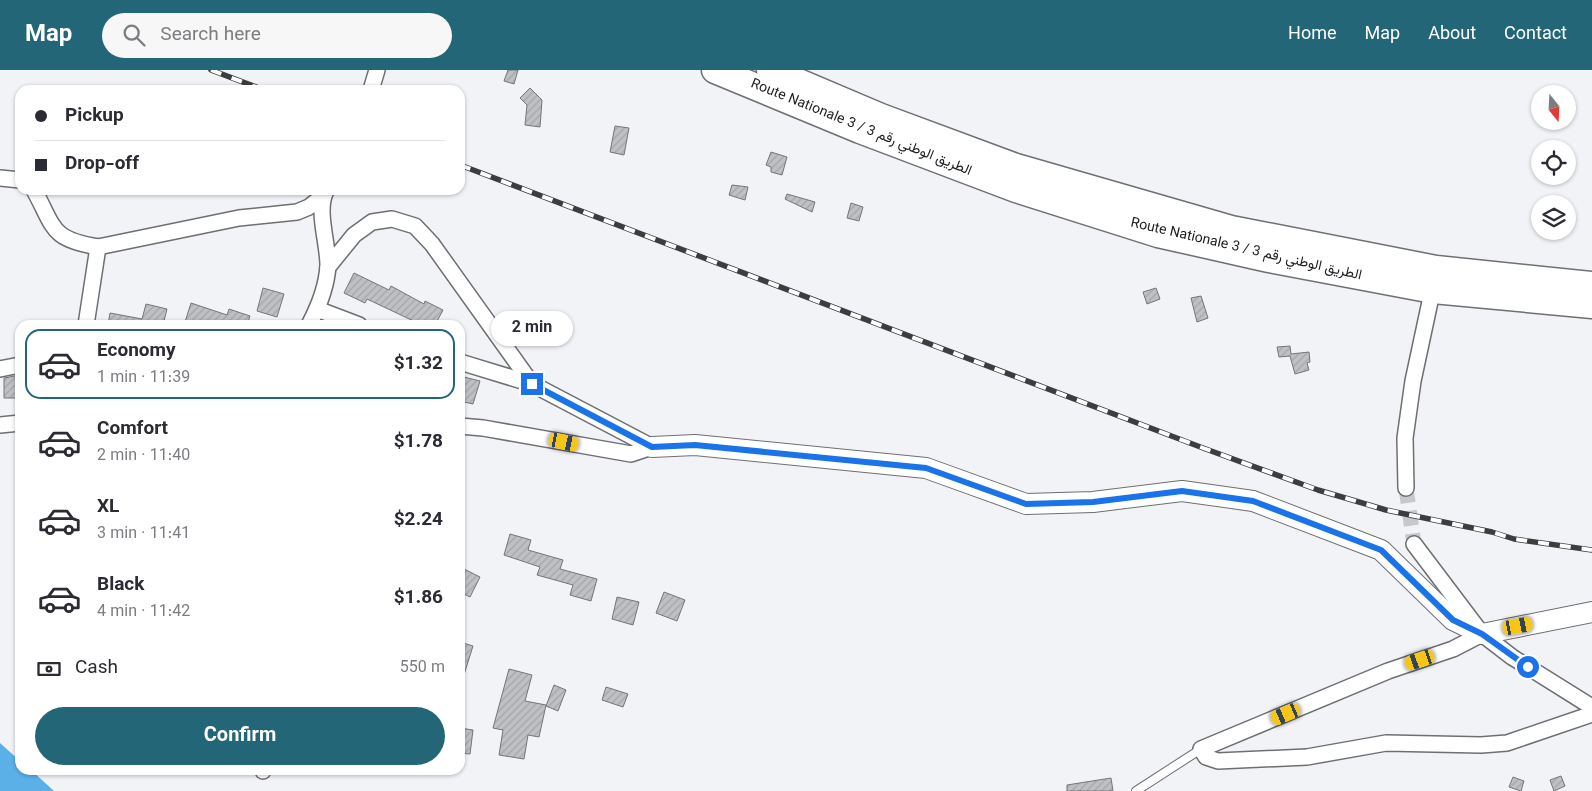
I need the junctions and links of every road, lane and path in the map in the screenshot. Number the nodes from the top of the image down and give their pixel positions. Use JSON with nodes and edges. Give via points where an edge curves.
{"nodes":[{"id":1,"x":377,"y":70,"type":"edge"},
{"id":2,"x":715,"y":70,"type":"edge"},
{"id":3,"x":770,"y":70,"type":"edge"},
{"id":4,"x":372,"y":85,"type":"edge"},
{"id":5,"x":0,"y":178,"type":"edge"},
{"id":6,"x":15,"y":180,"type":"edge"},
{"id":7,"x":36,"y":195,"type":"edge"},
{"id":8,"x":323,"y":195,"type":"edge"},
{"id":9,"x":324,"y":195,"type":"edge"},
{"id":10,"x":98,"y":247,"type":"junction"},
{"id":11,"x":328,"y":267,"type":"junction"},
{"id":12,"x":1435,"y":279,"type":"junction"},
{"id":13,"x":1592,"y":285,"type":"edge"},
{"id":14,"x":1592,"y":305,"type":"edge"},
{"id":15,"x":317,"y":308,"type":"junction"},
{"id":16,"x":87,"y":320,"type":"edge"},
{"id":17,"x":311,"y":320,"type":"edge"},
{"id":18,"x":347,"y":320,"type":"edge"},
{"id":19,"x":465,"y":364,"type":"edge"},
{"id":20,"x":15,"y":366,"type":"edge"},
{"id":21,"x":0,"y":369,"type":"edge"},
{"id":22,"x":532,"y":384,"type":"junction"},
{"id":23,"x":15,"y":424,"type":"edge"},
{"id":24,"x":0,"y":425,"type":"edge"},
{"id":25,"x":465,"y":426,"type":"edge"},
{"id":26,"x":652,"y":447,"type":"junction"},
{"id":27,"x":1406,"y":488,"type":"tunnel mouth"},
{"id":28,"x":1414,"y":544,"type":"tunnel mouth"},
{"id":29,"x":1592,"y":612,"type":"edge"},
{"id":30,"x":1482,"y":634,"type":"junction"},
{"id":31,"x":1592,"y":707,"type":"edge"},
{"id":32,"x":1592,"y":714,"type":"edge"},
{"id":33,"x":1201,"y":749,"type":"junction"},
{"id":34,"x":1136,"y":791,"type":"edge"}],
"edges":[{"from":1,"to":4,"type":"street"},
{"from":2,"to":12,"type":"highway","name":"Route Nationale 3 / الطريق الوطني رقم 3","via":[[1016,189],[1148,231],[1269,259]]},
{"from":3,"to":12,"type":"highway","name":"Route Nationale 3 / الطريق الوطني رقم 3","via":[[881,117],[1016,167],[1231,229]]},
{"from":5,"to":6,"type":"street"},
{"from":7,"to":10,"type":"street","via":[[58,235],[75,243]]},
{"from":8,"to":10,"type":"street","via":[[297,212],[239,218]]},
{"from":9,"to":11,"type":"street","via":[[321,208]]},
{"from":10,"to":16,"type":"street"},
{"from":11,"to":15,"type":"street"},
{"from":11,"to":22,"type":"street","via":[[354,235],[372,222],[392,219],[415,226],[432,244]]},
{"from":12,"to":13,"type":"highway","name":"Route Nationale 3 / الطريق الوطني رقم 3"},
{"from":12,"to":14,"type":"highway","name":"Route Nationale 3 / الطريق الوطني رقم 3"},
{"from":12,"to":27,"type":"street","via":[[1405,438]]},
{"from":15,"to":17,"type":"street"},
{"from":15,"to":18,"type":"street"},
{"from":19,"to":22,"type":"street"},
{"from":20,"to":21,"type":"street"},
{"from":22,"to":26,"type":"street"},
{"from":23,"to":24,"type":"street"},
{"from":25,"to":26,"type":"street","via":[[631,454]]},
{"from":26,"to":30,"type":"street","via":[[695,445],[926,468],[1026,504],[1093,502],[1182,491],[1253,501],[1381,550],[1453,620]]},
{"from":28,"to":30,"type":"street"},
{"from":29,"to":30,"type":"street"},
{"from":30,"to":31,"type":"street","via":[[1512,657]]},
{"from":30,"to":33,"type":"street","via":[[1453,649],[1388,671]]},
{"from":32,"to":33,"type":"street","via":[[1507,743],[1386,743],[1307,756],[1218,761],[1206,757]]},
{"from":33,"to":34,"type":"lane"}]}
